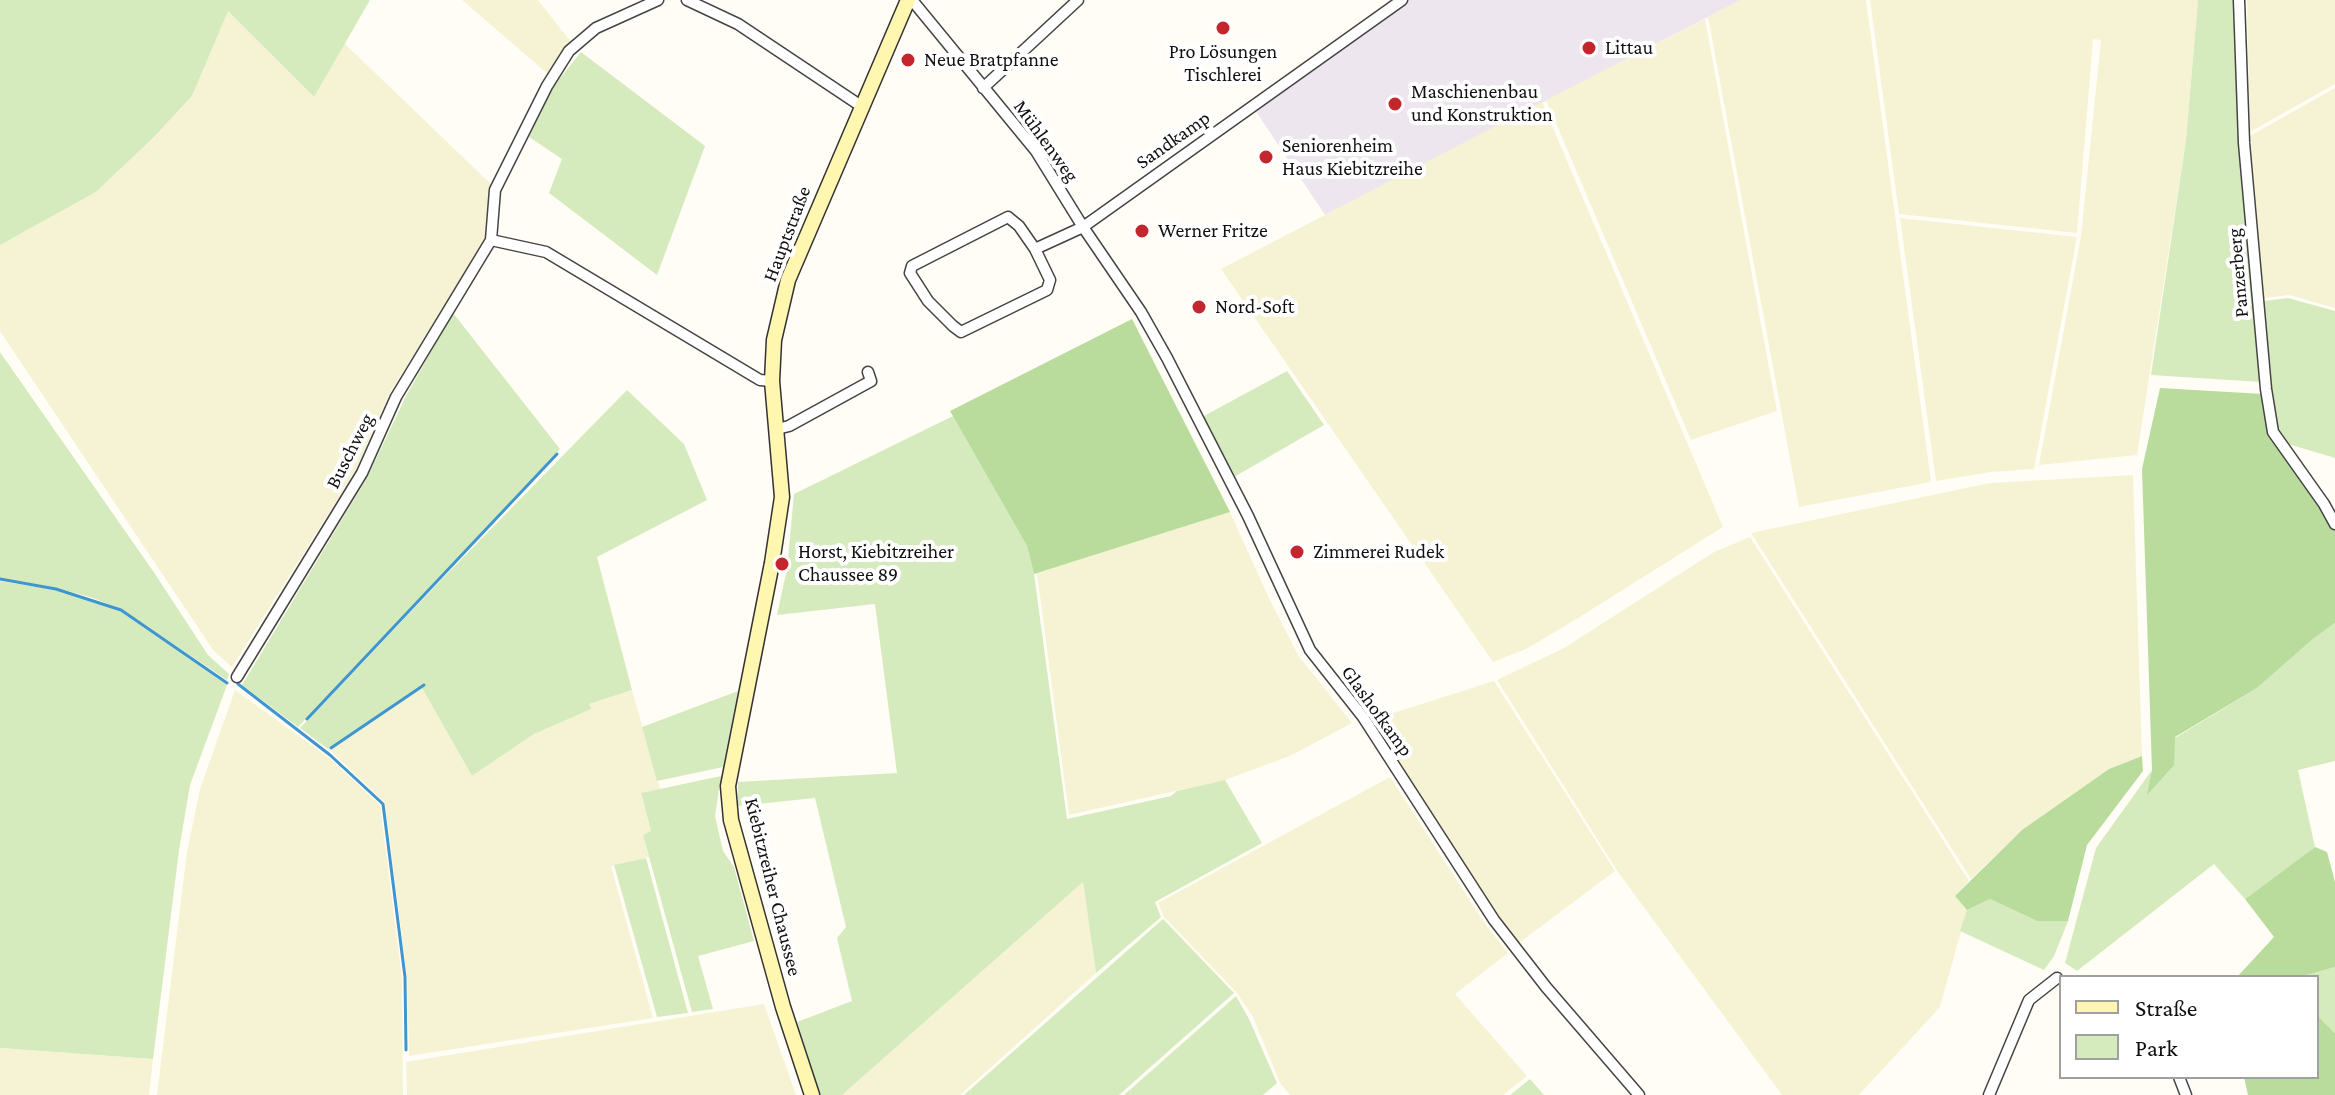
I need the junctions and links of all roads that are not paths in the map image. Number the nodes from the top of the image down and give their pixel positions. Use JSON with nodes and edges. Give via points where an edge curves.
{"nodes":[{"id":1,"x":658,"y":0,"type":"edge"},
{"id":2,"x":687,"y":0,"type":"edge"},
{"id":3,"x":910,"y":0,"type":"edge"},
{"id":4,"x":1078,"y":0,"type":"edge"},
{"id":5,"x":1402,"y":0,"type":"edge"},
{"id":6,"x":2239,"y":0,"type":"edge"},
{"id":7,"x":983,"y":88,"type":"junction"},
{"id":8,"x":861,"y":106,"type":"junction"},
{"id":9,"x":1083,"y":227,"type":"junction"},
{"id":10,"x":491,"y":240,"type":"junction"},
{"id":11,"x":1035,"y":249,"type":"junction"},
{"id":12,"x":1141,"y":312,"type":"joint"},
{"id":13,"x":868,"y":372,"type":"dead end"},
{"id":14,"x":772,"y":381,"type":"junction"},
{"id":15,"x":777,"y":429,"type":"junction"},
{"id":16,"x":782,"y":497,"type":"joint"},
{"id":17,"x":2335,"y":524,"type":"edge"},
{"id":18,"x":237,"y":677,"type":"dead end"},
{"id":19,"x":2057,"y":978,"type":"dead end"},
{"id":20,"x":812,"y":1095,"type":"edge"},
{"id":21,"x":1639,"y":1095,"type":"edge"},
{"id":22,"x":1989,"y":1095,"type":"edge"}],
"edges":[{"from":1,"to":10,"type":"street","name":"Buschweg","via":[[596,28],[569,51],[495,190]]},
{"from":2,"to":8,"type":"street","via":[[738,24]]},
{"from":3,"to":7,"type":"street","name":"Mühlenweg"},
{"from":3,"to":8,"type":"street","name":"Hauptstraße"},
{"from":4,"to":7,"type":"street"},
{"from":5,"to":9,"type":"street","name":"Sandkamp"},
{"from":6,"to":17,"type":"street","name":"Panzerberg","via":[[2244,143],[2273,432]]},
{"from":7,"to":9,"type":"street","name":"Mühlenweg","via":[[1036,151]]},
{"from":8,"to":14,"type":"street","name":"Hauptstraße","via":[[788,280],[774,340]]},
{"from":9,"to":11,"type":"street","name":"Sandkamp"},
{"from":9,"to":12,"type":"street","name":"Mühlenweg"},
{"from":10,"to":14,"type":"street","via":[[546,252],[760,380]]},
{"from":10,"to":18,"type":"street","name":"Buschweg","via":[[396,397],[362,473]]},
{"from":11,"to":11,"type":"street","via":[[1050,280],[1047,290],[961,332],[928,301],[910,273],[912,266],[1008,217]]},
{"from":12,"to":21,"type":"street","name":"Glashofkamp","via":[[1248,516],[1310,650],[1363,717],[1494,920]]},
{"from":13,"to":15,"type":"street","via":[[871,381]]},
{"from":14,"to":15,"type":"street","name":"Hauptstraße"},
{"from":15,"to":16,"type":"street","name":"Hauptstraße"},
{"from":16,"to":20,"type":"street","name":"Kiebitzreiher Chaussee","via":[[728,786],[731,820]]},
{"from":19,"to":22,"type":"street","via":[[2029,1000]]}]}
